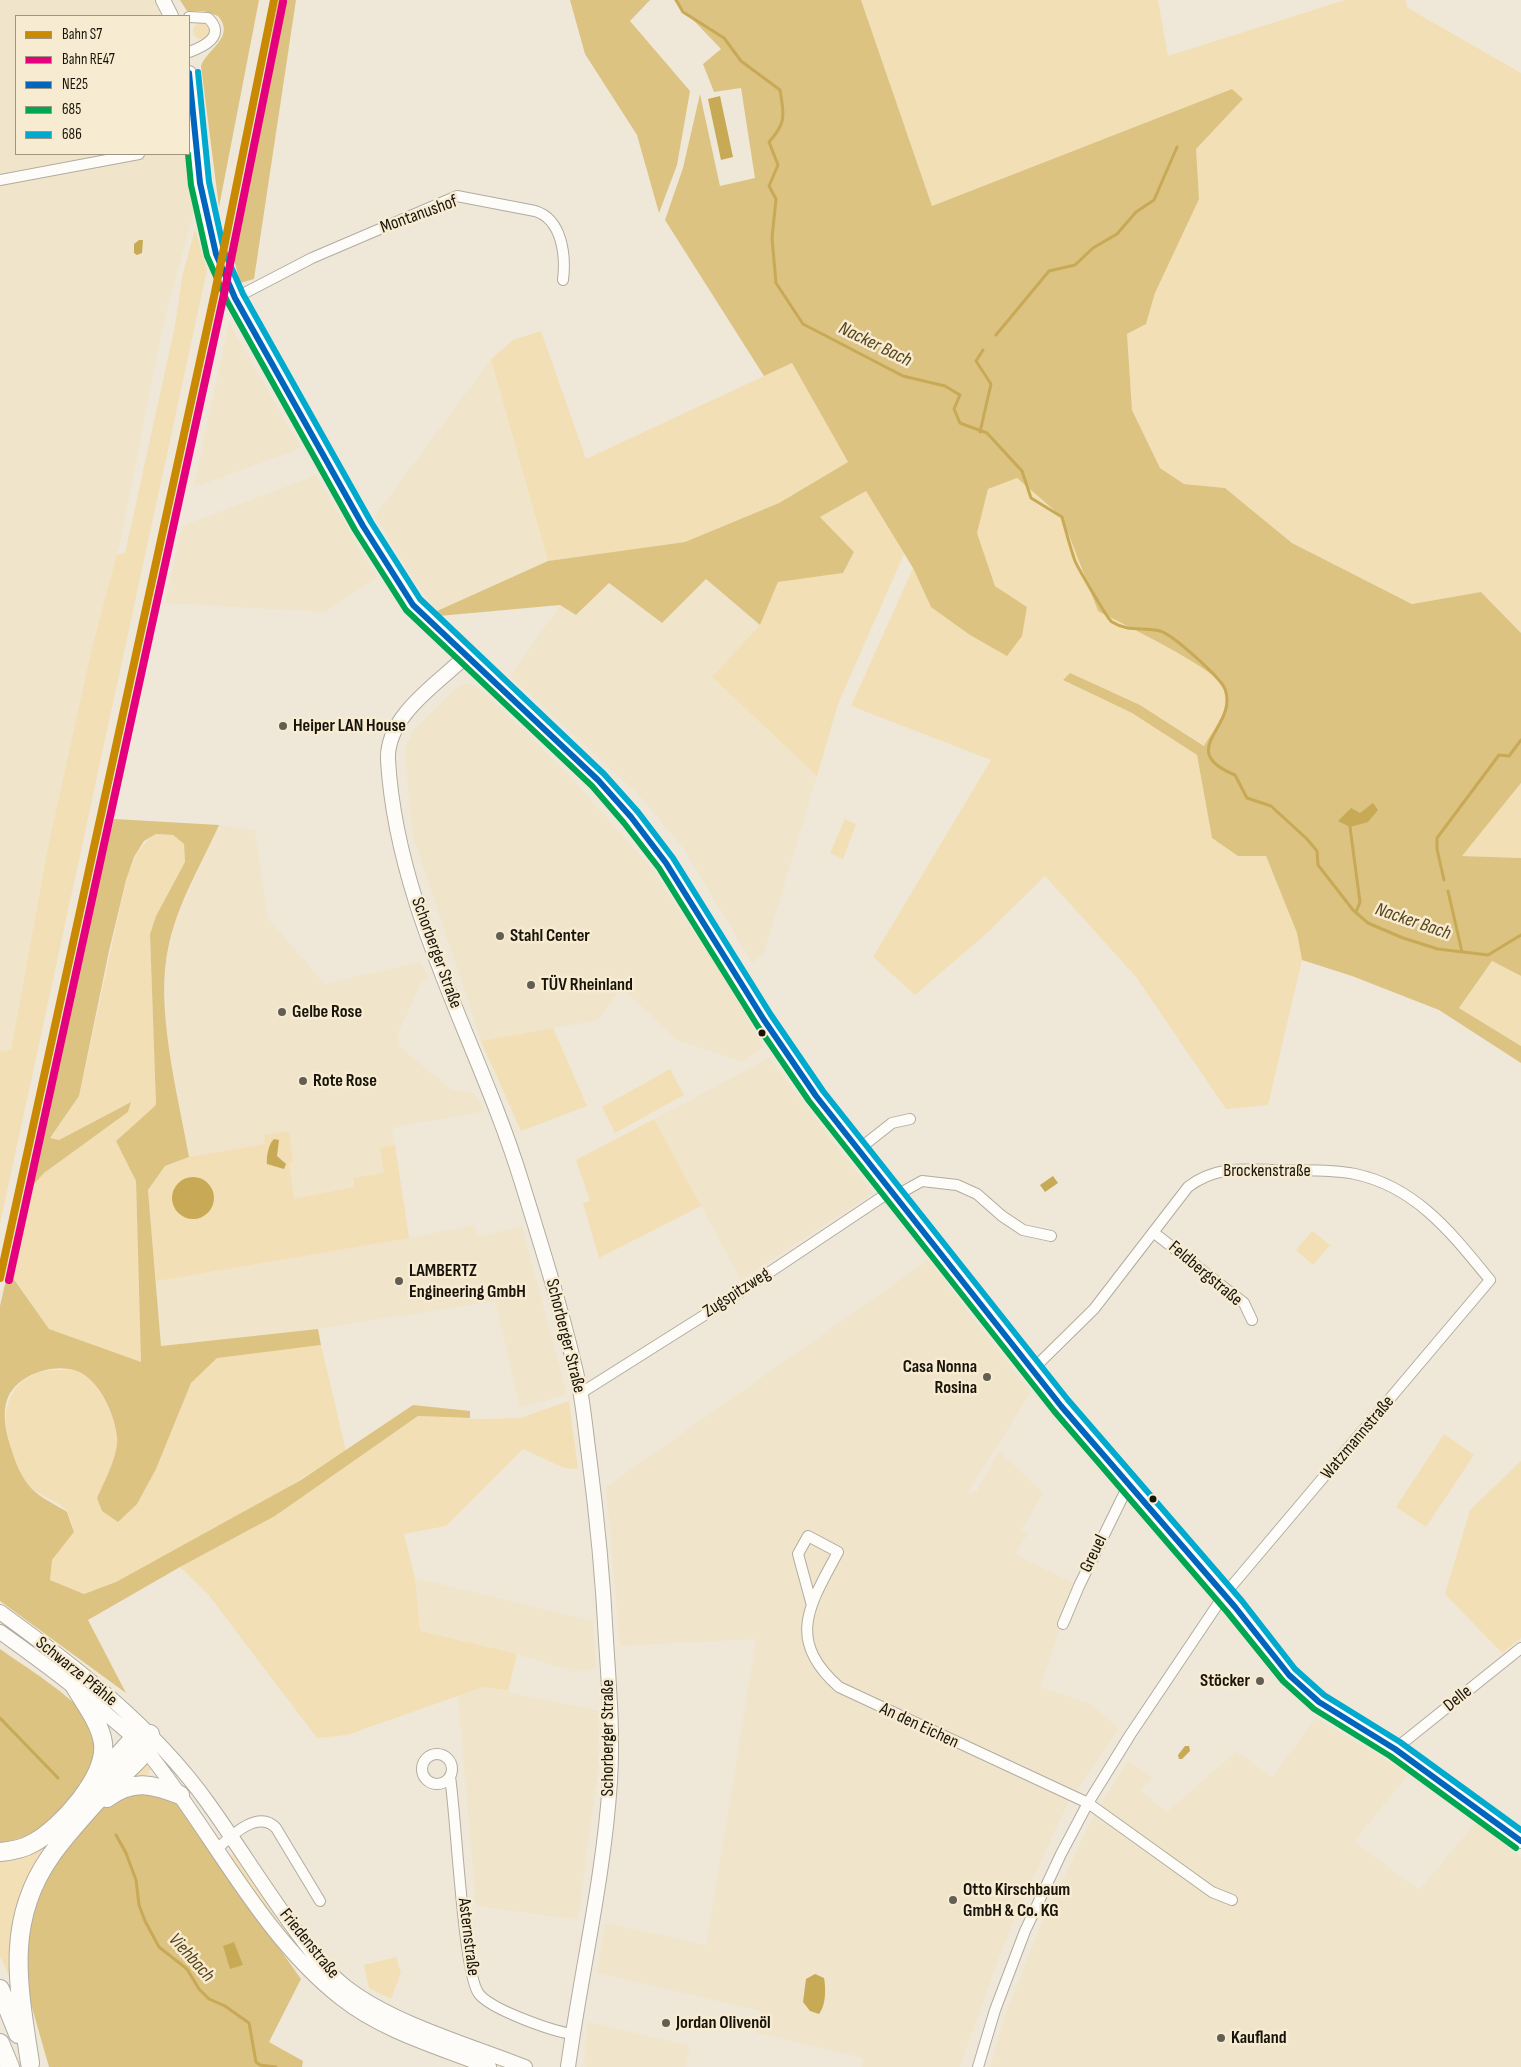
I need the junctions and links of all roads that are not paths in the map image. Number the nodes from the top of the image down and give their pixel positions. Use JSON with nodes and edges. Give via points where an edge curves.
{"nodes":[{"id":1,"x":163,"y":0,"type":"edge"},
{"id":2,"x":170,"y":15,"type":"edge"},
{"id":3,"x":190,"y":17,"type":"edge"},
{"id":4,"x":190,"y":52,"type":"edge"},
{"id":5,"x":190,"y":92,"type":"edge"},
{"id":6,"x":193,"y":148,"type":"edge"},
{"id":7,"x":134,"y":155,"type":"edge"},
{"id":8,"x":0,"y":180,"type":"edge"},
{"id":9,"x":563,"y":280,"type":"dead end"},
{"id":10,"x":235,"y":298,"type":"junction"},
{"id":11,"x":465,"y":657,"type":"junction"},
{"id":12,"x":910,"y":1119,"type":"dead end"},
{"id":13,"x":858,"y":1149,"type":"junction"},
{"id":14,"x":893,"y":1193,"type":"junction"},
{"id":15,"x":1153,"y":1232,"type":"junction"},
{"id":16,"x":1051,"y":1236,"type":"dead end"},
{"id":17,"x":1490,"y":1280,"type":"joint"},
{"id":18,"x":1252,"y":1320,"type":"dead end"},
{"id":19,"x":1032,"y":1370,"type":"junction"},
{"id":20,"x":581,"y":1393,"type":"junction"},
{"id":21,"x":1128,"y":1486,"type":"junction"},
{"id":22,"x":1224,"y":1595,"type":"junction"},
{"id":23,"x":811,"y":1602,"type":"junction"},
{"id":24,"x":0,"y":1612,"type":"edge"},
{"id":25,"x":1063,"y":1624,"type":"dead end"},
{"id":26,"x":0,"y":1632,"type":"edge"},
{"id":27,"x":1521,"y":1648,"type":"edge"},
{"id":28,"x":74,"y":1685,"type":"junction"},
{"id":29,"x":143,"y":1740,"type":"junction"},
{"id":30,"x":1395,"y":1749,"type":"junction"},
{"id":31,"x":450,"y":1777,"type":"dead end"},
{"id":32,"x":89,"y":1788,"type":"junction"},
{"id":33,"x":180,"y":1795,"type":"junction"},
{"id":34,"x":1088,"y":1803,"type":"junction"},
{"id":35,"x":85,"y":1815,"type":"junction"},
{"id":36,"x":230,"y":1837,"type":"junction"},
{"id":37,"x":1521,"y":1841,"type":"edge"},
{"id":38,"x":218,"y":1848,"type":"junction"},
{"id":39,"x":0,"y":1852,"type":"edge"},
{"id":40,"x":320,"y":1900,"type":"dead end"},
{"id":41,"x":1232,"y":1900,"type":"dead end"},
{"id":42,"x":0,"y":1989,"type":"edge"},
{"id":43,"x":572,"y":2034,"type":"junction"},
{"id":44,"x":0,"y":2043,"type":"edge"},
{"id":45,"x":31,"y":2065,"type":"edge"},
{"id":46,"x":10,"y":2067,"type":"edge"},
{"id":47,"x":488,"y":2067,"type":"edge"},
{"id":48,"x":524,"y":2067,"type":"edge"},
{"id":49,"x":568,"y":2067,"type":"edge"},
{"id":50,"x":978,"y":2067,"type":"edge"}],
"edges":[{"from":1,"to":2,"type":"main road"},
{"from":3,"to":4,"type":"street","via":[[208,18],[214,30],[210,42]]},
{"from":5,"to":6,"type":"main road"},
{"from":6,"to":10,"type":"main road","via":[[216,254]]},
{"from":7,"to":8,"type":"street"},
{"from":9,"to":10,"type":"street","name":"Montanushof","via":[[565,260],[562,245],[547,216],[456,196],[312,258]]},
{"from":10,"to":11,"type":"main road","via":[[401,589]]},
{"from":11,"to":13,"type":"main road","via":[[598,780],[630,817],[666,863],[789,1058]]},
{"from":11,"to":20,"type":"main road","name":"Schorberger Straße","via":[[406,713],[396,729],[388,756],[392,789],[403,854],[420,912],[437,964],[509,1140]]},
{"from":12,"to":13,"type":"street","via":[[892,1123]]},
{"from":13,"to":14,"type":"main road"},
{"from":14,"to":16,"type":"street","name":"Zugspitzweg","via":[[922,1181],[957,1185],[977,1194],[1023,1230]]},
{"from":14,"to":19,"type":"main road"},
{"from":14,"to":20,"type":"street","name":"Zugspitzweg"},
{"from":15,"to":17,"type":"street","name":"Brockenstraße","via":[[1188,1187],[1216,1171],[1354,1174],[1388,1185],[1422,1205],[1440,1221]]},
{"from":15,"to":18,"type":"street","name":"Feldbergstraße","via":[[1244,1303]]},
{"from":15,"to":19,"type":"street","name":"Brockenstraße","via":[[1094,1309]]},
{"from":17,"to":22,"type":"street","name":"Watzmannstraße"},
{"from":19,"to":21,"type":"main road"},
{"from":20,"to":43,"type":"main road","name":"Schorberger Straße","via":[[603,1587],[612,1720],[604,1838]]},
{"from":21,"to":22,"type":"main road"},
{"from":21,"to":25,"type":"street","name":"Greuel"},
{"from":22,"to":30,"type":"main road","via":[[1301,1687],[1319,1702]]},
{"from":22,"to":34,"type":"street","via":[[1130,1734]]},
{"from":23,"to":23,"type":"street","name":"An den Eichen","via":[[838,1552],[808,1536],[798,1554]]},
{"from":23,"to":34,"type":"street","name":"An den Eichen","via":[[807,1618],[809,1642],[822,1670],[839,1687]]},
{"from":24,"to":29,"type":"main road","name":"Schwarze Pfähle","via":[[62,1656]]},
{"from":26,"to":28,"type":"main road","name":"Schwarze Pfähle"},
{"from":27,"to":30,"type":"street","name":"Delle"},
{"from":28,"to":29,"type":"main road","name":"Schwarze Pfähle"},
{"from":28,"to":32,"type":"highway","via":[[94,1717],[103,1742],[101,1762]]},
{"from":29,"to":32,"type":"highway"},
{"from":29,"to":33,"type":"main road","name":"Friedenstraße"},
{"from":29,"to":35,"type":"highway"},
{"from":29,"to":36,"type":"main road","name":"Friedenstraße","via":[[207,1802]]},
{"from":30,"to":37,"type":"main road"},
{"from":31,"to":43,"type":"street","name":"Asternstraße","via":[[467,1941],[477,1992],[505,2010]]},
{"from":32,"to":39,"type":"highway","via":[[39,1840],[22,1848]]},
{"from":33,"to":35,"type":"highway","via":[[154,1786],[134,1784],[113,1794]]},
{"from":33,"to":38,"type":"main road","name":"Friedenstraße"},
{"from":34,"to":41,"type":"street","name":"An den Eichen","via":[[1212,1892]]},
{"from":34,"to":50,"type":"street","via":[[1024,1931]]},
{"from":35,"to":45,"type":"highway","via":[[42,1870],[23,1916],[18,1945],[18,1977]]},
{"from":36,"to":38,"type":"street","name":"Friedenstraße"},
{"from":36,"to":40,"type":"street","name":"Friedenstraße","via":[[254,1823],[272,1824]]},
{"from":36,"to":48,"type":"main road","name":"Friedenstraße","via":[[321,1965],[345,1986],[394,2015]]},
{"from":38,"to":47,"type":"main road","name":"Friedenstraße","via":[[274,1930],[340,1998],[389,2027]]},
{"from":42,"to":45,"type":"highway"},
{"from":43,"to":49,"type":"main road","name":"Schorberger Straße"},
{"from":44,"to":46,"type":"highway"}]}
